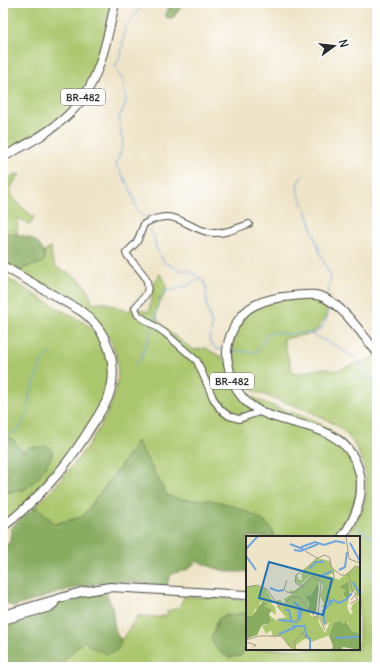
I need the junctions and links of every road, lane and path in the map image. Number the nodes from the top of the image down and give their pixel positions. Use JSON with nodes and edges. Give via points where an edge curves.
{"nodes":[{"id":1,"x":115,"y":3,"type":"edge"},
{"id":2,"x":3,"y":157,"type":"edge"},
{"id":3,"x":249,"y":224,"type":"dead end"},
{"id":4,"x":3,"y":266,"type":"edge"},
{"id":5,"x":377,"y":352,"type":"edge"},
{"id":6,"x":262,"y":411,"type":"junction"},
{"id":7,"x":3,"y":527,"type":"edge"},
{"id":8,"x":343,"y":536,"type":"edge"},
{"id":9,"x":246,"y":595,"type":"edge"},
{"id":10,"x":56,"y":599,"type":"junction"},
{"id":11,"x":3,"y":615,"type":"edge"},
{"id":12,"x":3,"y":621,"type":"edge"}],
"edges":[{"from":1,"to":2,"type":"highway","number":"BR-482","via":[[97,70],[78,104],[71,113],[48,131]]},
{"from":3,"to":6,"type":"street","via":[[212,233],[177,217],[156,219],[144,224],[137,242],[126,253],[142,272],[148,284],[147,292],[135,308],[138,315],[165,333],[197,361],[213,398],[224,412],[240,419]]},
{"from":4,"to":7,"type":"highway","via":[[92,320],[107,346],[112,375],[104,406],[65,467],[50,485]]},
{"from":5,"to":6,"type":"highway","number":"BR-482","via":[[336,304],[324,297],[308,294],[283,297],[254,305],[243,315],[233,331],[227,352],[228,366],[238,393],[249,404]]},
{"from":6,"to":8,"type":"highway","number":"BR-482","via":[[330,434],[350,452],[359,473],[360,498]]},
{"from":9,"to":10,"type":"highway","via":[[122,586],[98,588]]},
{"from":10,"to":11,"type":"highway"},
{"from":10,"to":12,"type":"street","via":[[50,608]]}]}
